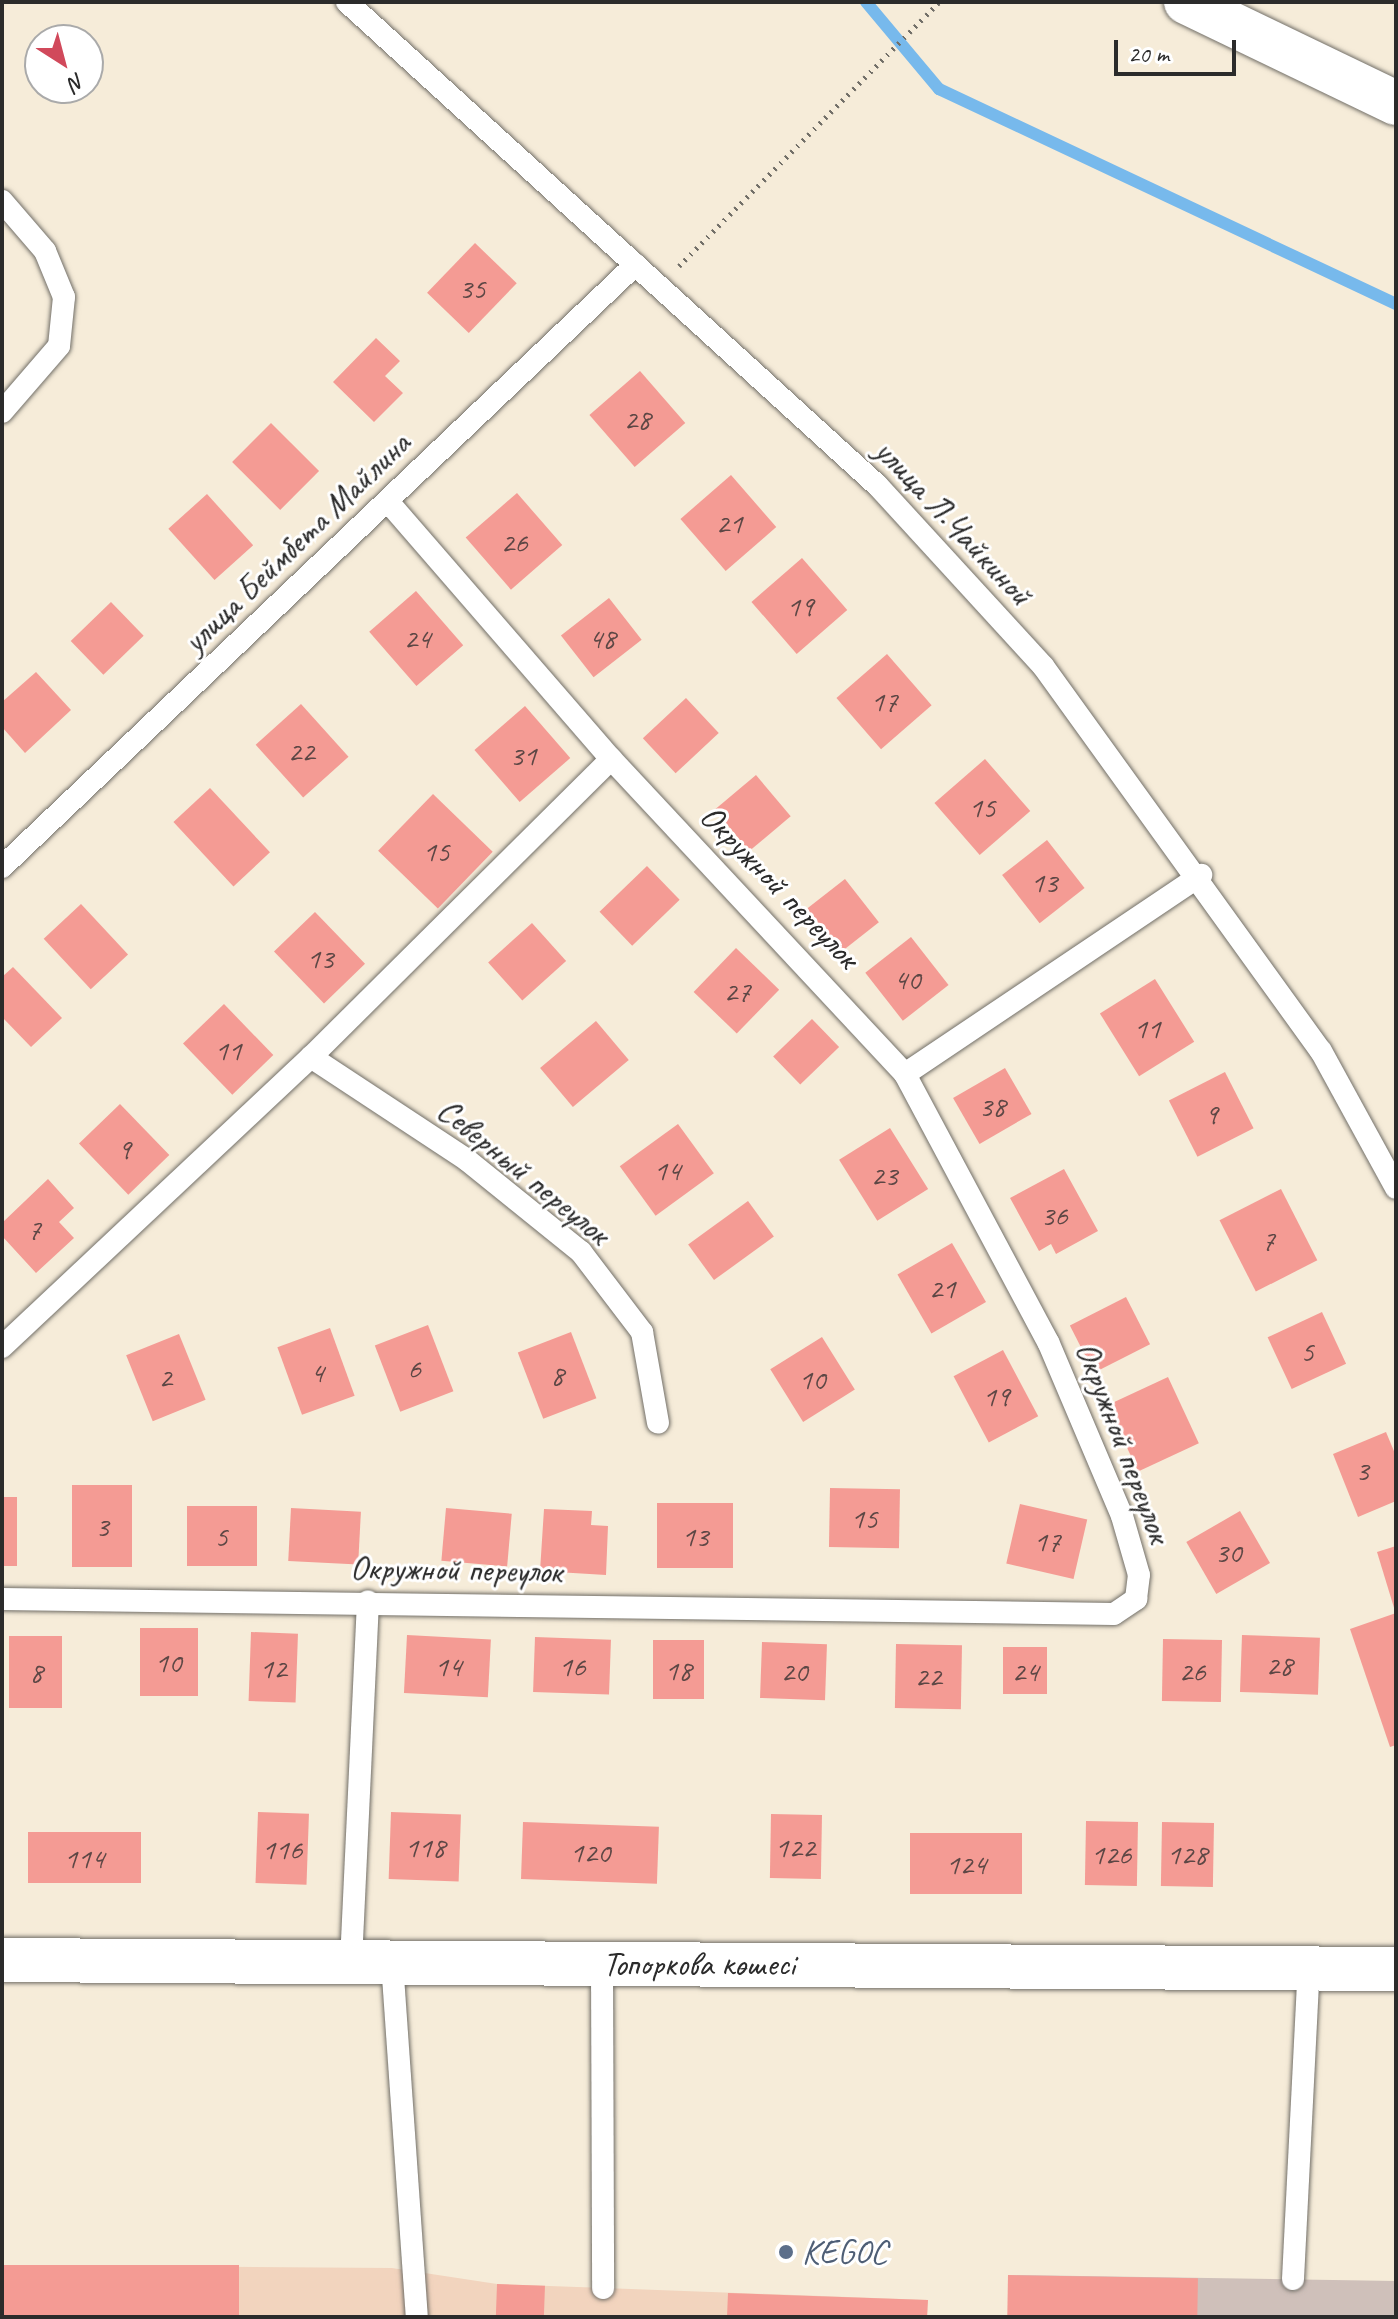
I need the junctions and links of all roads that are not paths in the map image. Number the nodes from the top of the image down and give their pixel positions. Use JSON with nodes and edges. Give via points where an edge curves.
{"nodes":[{"id":1,"x":347,"y":2,"type":"edge"},
{"id":2,"x":1186,"y":2,"type":"edge"},
{"id":3,"x":1396,"y":103,"type":"edge"},
{"id":4,"x":2,"y":201,"type":"edge"},
{"id":5,"x":635,"y":265,"type":"junction"},
{"id":6,"x":2,"y":412,"type":"edge"},
{"id":7,"x":388,"y":502,"type":"junction"},
{"id":8,"x":611,"y":759,"type":"junction"},
{"id":9,"x":2,"y":867,"type":"edge"},
{"id":10,"x":1201,"y":875,"type":"junction"},
{"id":11,"x":311,"y":1057,"type":"junction"},
{"id":12,"x":905,"y":1074,"type":"junction"},
{"id":13,"x":1396,"y":1188,"type":"edge"},
{"id":14,"x":2,"y":1347,"type":"edge"},
{"id":15,"x":658,"y":1423,"type":"dead end"},
{"id":16,"x":2,"y":1599,"type":"edge"},
{"id":17,"x":368,"y":1601,"type":"junction"},
{"id":18,"x":2,"y":1960,"type":"edge"},
{"id":19,"x":371,"y":1962,"type":"junction"},
{"id":20,"x":602,"y":1964,"type":"junction"},
{"id":21,"x":1309,"y":1968,"type":"junction"},
{"id":22,"x":1396,"y":1969,"type":"edge"},
{"id":23,"x":1293,"y":2279,"type":"dead end"},
{"id":24,"x":603,"y":2288,"type":"dead end"},
{"id":25,"x":417,"y":2317,"type":"edge"}],
"edges":[{"from":1,"to":5,"type":"lane","name":"улица Л.Чайкиной"},
{"from":2,"to":3,"type":"main road"},
{"from":4,"to":6,"type":"lane","via":[[45,251],[64,297],[59,346]]},
{"from":5,"to":7,"type":"lane","name":"улица Беймбета Майлина"},
{"from":5,"to":10,"type":"lane","name":"улица Л.Чайкиной","via":[[878,486],[1043,666]]},
{"from":7,"to":8,"type":"lane","name":"Окружной переулок"},
{"from":7,"to":9,"type":"lane","name":"улица Беймбета Майлина"},
{"from":8,"to":11,"type":"lane"},
{"from":8,"to":12,"type":"lane","name":"Окружной переулок"},
{"from":10,"to":12,"type":"lane"},
{"from":10,"to":13,"type":"lane","name":"улица Л.Чайкиной","via":[[1321,1051]]},
{"from":11,"to":14,"type":"lane"},
{"from":11,"to":15,"type":"lane","name":"Северный переулок","via":[[467,1160],[581,1252],[642,1332]]},
{"from":12,"to":17,"type":"lane","name":"Окружной переулок","via":[[1048,1342],[1122,1516],[1139,1575],[1127,1609]]},
{"from":16,"to":17,"type":"lane","name":"Окружной переулок"},
{"from":17,"to":19,"type":"lane"},
{"from":18,"to":19,"type":"main road","name":"Топоркова көшесі"},
{"from":19,"to":20,"type":"main road","name":"Топоркова көшесі"},
{"from":19,"to":25,"type":"lane"},
{"from":20,"to":21,"type":"main road","name":"Топоркова көшесі"},
{"from":20,"to":24,"type":"lane"},
{"from":21,"to":22,"type":"main road","name":"Топоркова көшесі"},
{"from":21,"to":23,"type":"lane"}]}
